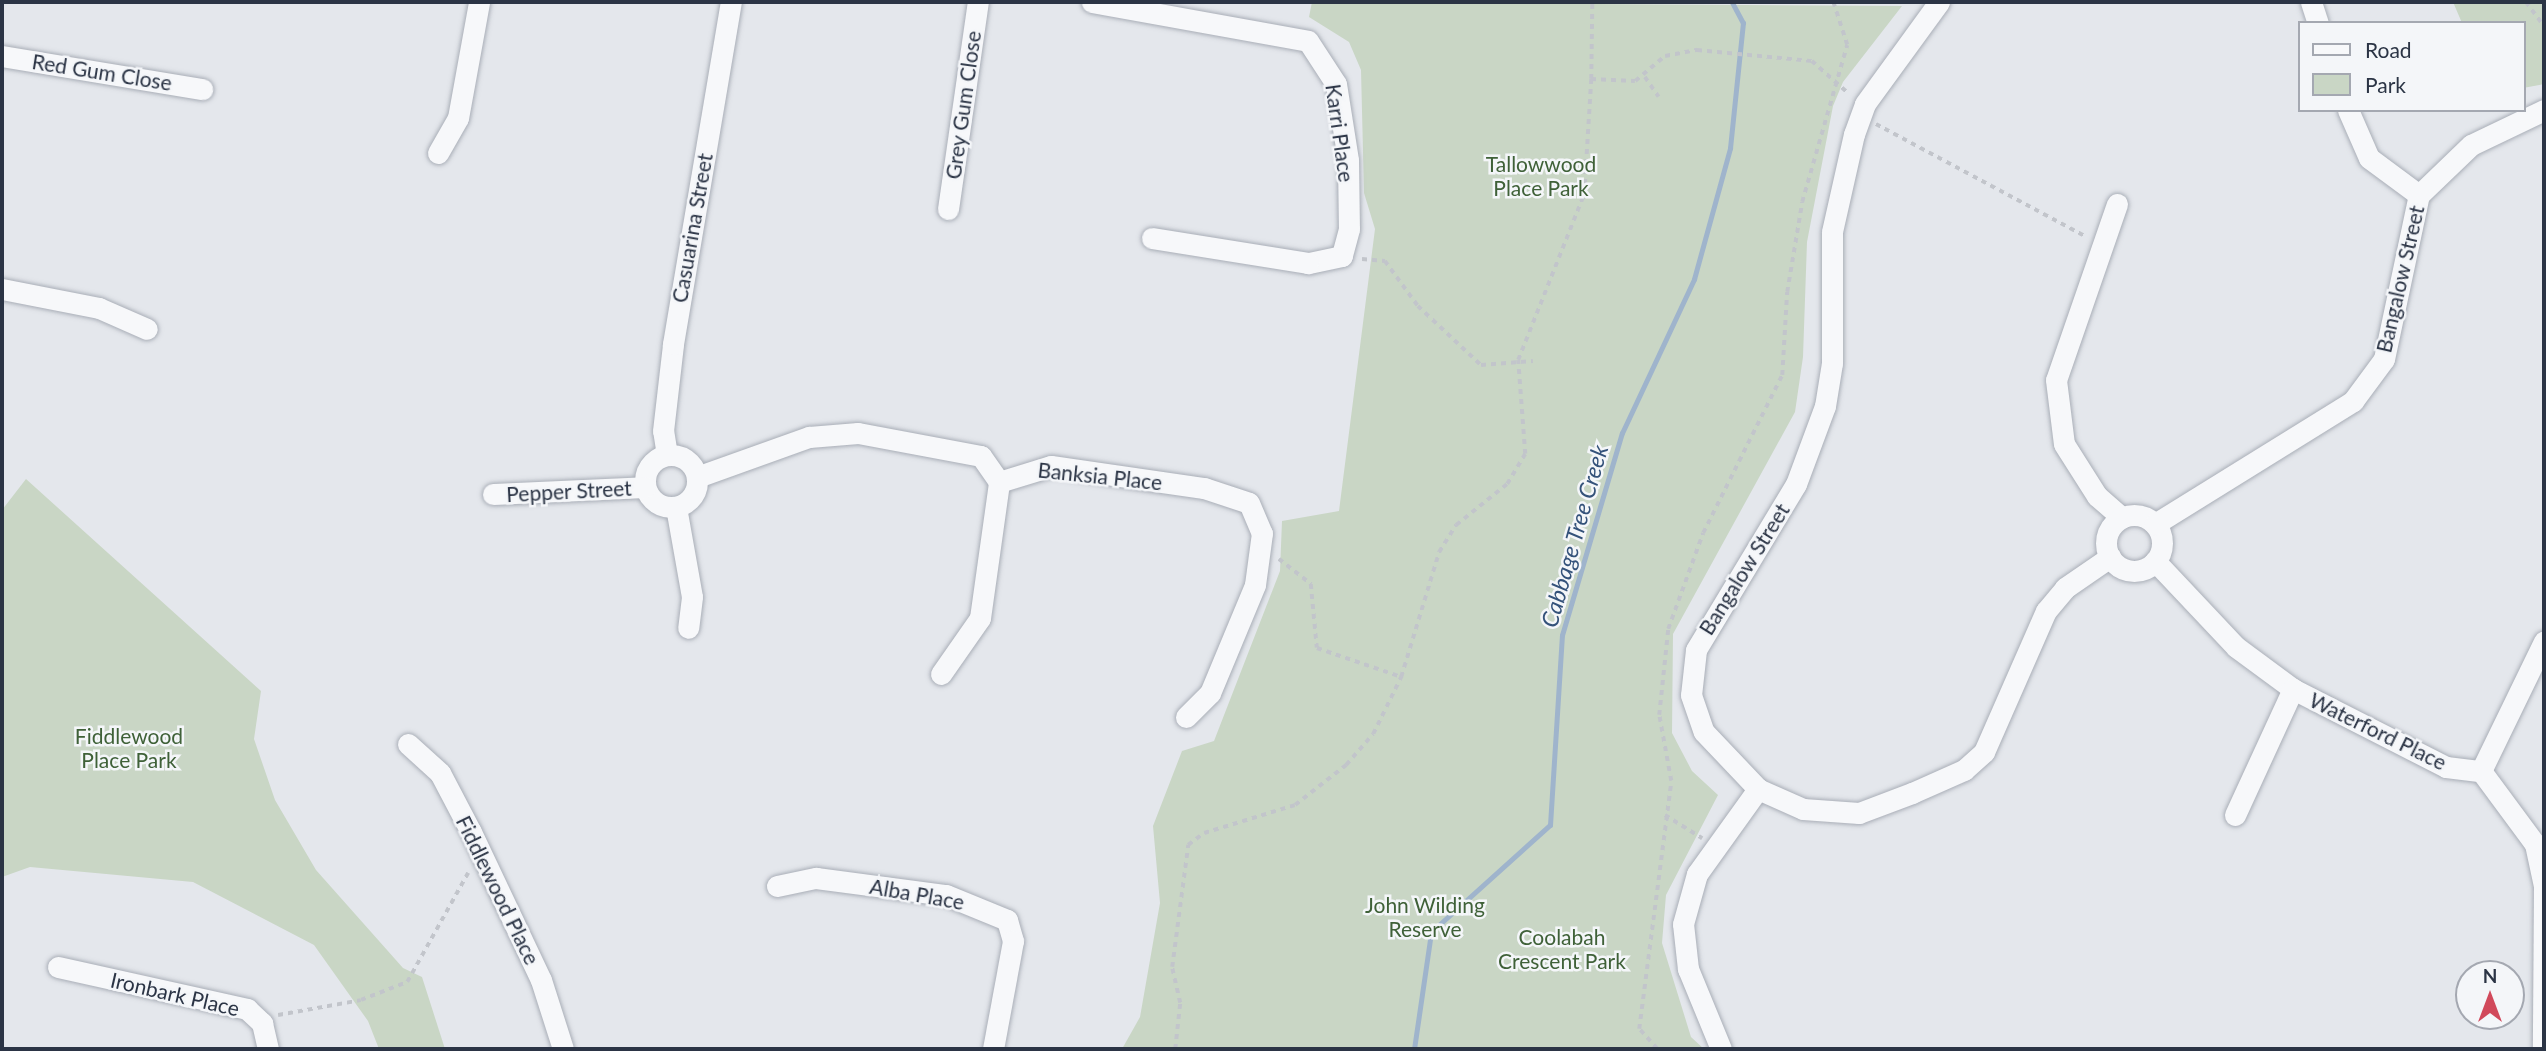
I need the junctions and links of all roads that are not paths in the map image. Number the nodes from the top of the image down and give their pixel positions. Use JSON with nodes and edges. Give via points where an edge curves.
{"nodes":[{"id":1,"x":479,"y":2,"type":"edge"},
{"id":2,"x":731,"y":2,"type":"edge"},
{"id":3,"x":978,"y":2,"type":"edge"},
{"id":4,"x":1092,"y":2,"type":"edge"},
{"id":5,"x":1939,"y":2,"type":"edge"},
{"id":6,"x":2311,"y":2,"type":"edge"},
{"id":7,"x":2317,"y":21,"type":"edge"},
{"id":8,"x":2,"y":56,"type":"edge"},
{"id":9,"x":202,"y":89,"type":"dead end"},
{"id":10,"x":2544,"y":110,"type":"edge"},
{"id":11,"x":2349,"y":112,"type":"edge"},
{"id":12,"x":438,"y":153,"type":"dead end"},
{"id":13,"x":2419,"y":195,"type":"junction"},
{"id":14,"x":2117,"y":204,"type":"dead end"},
{"id":15,"x":948,"y":209,"type":"dead end"},
{"id":16,"x":1152,"y":238,"type":"dead end"},
{"id":17,"x":2,"y":289,"type":"edge"},
{"id":18,"x":147,"y":329,"type":"dead end"},
{"id":19,"x":667,"y":455,"type":"junction"},
{"id":20,"x":697,"y":477,"type":"junction"},
{"id":21,"x":999,"y":482,"type":"junction"},
{"id":22,"x":645,"y":487,"type":"junction"},
{"id":23,"x":493,"y":494,"type":"dead end"},
{"id":24,"x":676,"y":507,"type":"junction"},
{"id":25,"x":2122,"y":518,"type":"junction"},
{"id":26,"x":2155,"y":524,"type":"junction"},
{"id":27,"x":2110,"y":557,"type":"junction"},
{"id":28,"x":2155,"y":561,"type":"junction"},
{"id":29,"x":688,"y":628,"type":"dead end"},
{"id":30,"x":2544,"y":641,"type":"edge"},
{"id":31,"x":941,"y":674,"type":"dead end"},
{"id":32,"x":2293,"y":689,"type":"junction"},
{"id":33,"x":1186,"y":717,"type":"dead end"},
{"id":34,"x":408,"y":744,"type":"dead end"},
{"id":35,"x":2481,"y":771,"type":"junction"},
{"id":36,"x":1758,"y":789,"type":"junction"},
{"id":37,"x":2235,"y":814,"type":"dead end"},
{"id":38,"x":777,"y":887,"type":"dead end"},
{"id":39,"x":58,"y":967,"type":"dead end"},
{"id":40,"x":268,"y":1049,"type":"edge"},
{"id":41,"x":563,"y":1049,"type":"edge"},
{"id":42,"x":993,"y":1049,"type":"edge"},
{"id":43,"x":1721,"y":1049,"type":"edge"},
{"id":44,"x":2543,"y":1049,"type":"edge"}],
"edges":[{"from":1,"to":12,"type":"street","via":[[458,118]]},
{"from":2,"to":19,"type":"street","name":"Casuarina Street","via":[[673,344],[663,431]]},
{"from":3,"to":15,"type":"street","name":"Grey Gum Close"},
{"from":4,"to":16,"type":"street","name":"Karri Place","via":[[1278,32],[1315,49],[1336,84],[1348,160],[1349,229],[1342,256],[1308,263]]},
{"from":5,"to":36,"type":"street","name":"Bangalow Street","via":[[1866,104],[1842,172],[1832,232],[1832,363],[1811,449],[1776,518],[1706,625],[1692,663],[1691,695],[1704,732]]},
{"from":6,"to":7,"type":"street"},
{"from":8,"to":9,"type":"street","name":"Red Gum Close"},
{"from":10,"to":13,"type":"street","name":"Bangalow Street","via":[[2471,145]]},
{"from":11,"to":13,"type":"street","via":[[2369,158]]},
{"from":13,"to":26,"type":"street","name":"Bangalow Street","via":[[2384,359],[2353,401]]},
{"from":14,"to":25,"type":"street","via":[[2065,345],[2058,408],[2064,444],[2096,496]]},
{"from":17,"to":18,"type":"street","via":[[99,307]]},
{"from":19,"to":20,"type":"street","via":[[687,460]]},
{"from":19,"to":22,"type":"street","via":[[647,468]]},
{"from":20,"to":21,"type":"street","via":[[809,437],[858,433],[981,456]]},
{"from":20,"to":24,"type":"street","via":[[692,496]]},
{"from":21,"to":31,"type":"street","via":[[980,618]]},
{"from":21,"to":33,"type":"street","name":"Banksia Place","via":[[1051,466],[1228,494],[1249,503],[1260,517],[1260,556],[1247,608],[1210,693]]},
{"from":22,"to":23,"type":"street","name":"Pepper Street"},
{"from":22,"to":24,"type":"street","via":[[656,503]]},
{"from":24,"to":29,"type":"street","via":[[692,597]]},
{"from":25,"to":26,"type":"street","via":[[2139,516]]},
{"from":25,"to":27,"type":"street","via":[[2107,540]]},
{"from":26,"to":28,"type":"street","via":[[2162,539]]},
{"from":27,"to":28,"type":"street","via":[[2132,570]]},
{"from":27,"to":36,"type":"street","name":"Bangalow Street","via":[[2065,588],[2046,611],[1996,731],[1964,770],[1845,814],[1804,809]]},
{"from":28,"to":32,"type":"street","name":"Waterford Place","via":[[2236,647]]},
{"from":30,"to":35,"type":"street"},
{"from":32,"to":35,"type":"street","name":"Waterford Place","via":[[2445,767]]},
{"from":32,"to":37,"type":"street"},
{"from":34,"to":41,"type":"street","name":"Fiddlewood Place","via":[[440,774],[482,855],[541,980]]},
{"from":35,"to":44,"type":"street","via":[[2535,844],[2542,875]]},
{"from":36,"to":43,"type":"street","via":[[1697,874],[1683,924],[1688,969]]},
{"from":38,"to":42,"type":"street","name":"Alba Place","via":[[816,878],[946,895],[1007,920],[1013,941]]},
{"from":39,"to":40,"type":"street","name":"Ironbark Place","via":[[247,1010],[262,1023]]}]}
